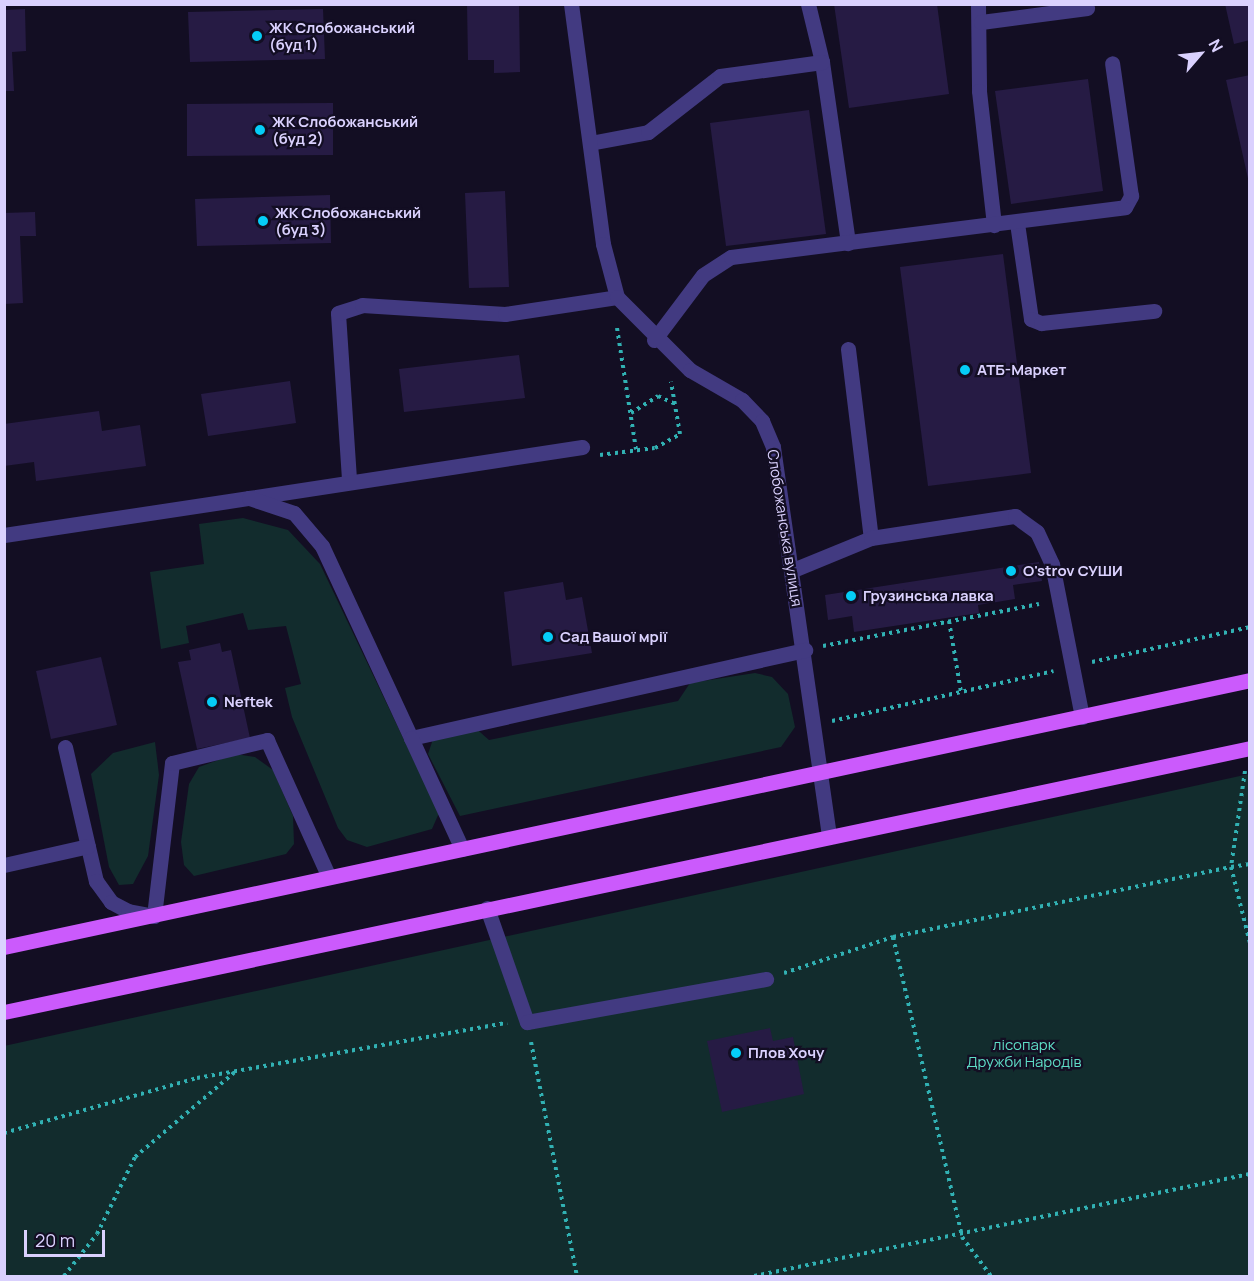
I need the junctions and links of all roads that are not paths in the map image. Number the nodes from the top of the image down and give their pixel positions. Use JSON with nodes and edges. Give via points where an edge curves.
{"nodes":[{"id":1,"x":571,"y":4,"type":"edge"},
{"id":2,"x":808,"y":4,"type":"edge"},
{"id":3,"x":978,"y":4,"type":"edge"},
{"id":4,"x":1087,"y":8,"type":"dead end"},
{"id":5,"x":981,"y":22,"type":"junction"},
{"id":6,"x":822,"y":62,"type":"junction"},
{"id":7,"x":1112,"y":63,"type":"dead end"},
{"id":8,"x":590,"y":143,"type":"junction"},
{"id":9,"x":1017,"y":224,"type":"junction"},
{"id":10,"x":994,"y":225,"type":"junction"},
{"id":11,"x":848,"y":243,"type":"junction"},
{"id":12,"x":613,"y":298,"type":"junction"},
{"id":13,"x":1154,"y":311,"type":"dead end"},
{"id":14,"x":654,"y":340,"type":"junction"},
{"id":15,"x":848,"y":350,"type":"dead end"},
{"id":16,"x":582,"y":447,"type":"dead end"},
{"id":17,"x":349,"y":479,"type":"junction"},
{"id":18,"x":249,"y":498,"type":"junction"},
{"id":19,"x":4,"y":535,"type":"edge"},
{"id":20,"x":871,"y":538,"type":"junction"},
{"id":21,"x":793,"y":570,"type":"junction"},
{"id":22,"x":805,"y":650,"type":"junction"},
{"id":23,"x":1250,"y":680,"type":"edge"},
{"id":24,"x":1082,"y":717,"type":"junction"},
{"id":25,"x":411,"y":738,"type":"junction"},
{"id":26,"x":65,"y":747,"type":"dead end"},
{"id":27,"x":1247,"y":748,"type":"edge"},
{"id":28,"x":816,"y":774,"type":"junction"},
{"id":29,"x":829,"y":836,"type":"junction"},
{"id":30,"x":88,"y":846,"type":"junction"},
{"id":31,"x":462,"y":849,"type":"junction"},
{"id":32,"x":4,"y":865,"type":"edge"},
{"id":33,"x":329,"y":877,"type":"junction"},
{"id":34,"x":488,"y":908,"type":"junction"},
{"id":35,"x":154,"y":916,"type":"junction"},
{"id":36,"x":4,"y":947,"type":"edge"},
{"id":37,"x":766,"y":979,"type":"road end"},
{"id":38,"x":4,"y":1011,"type":"edge"}],
"edges":[{"from":1,"to":8,"type":"street","name":"Слобожанська вулиця"},
{"from":2,"to":6,"type":"street"},
{"from":3,"to":5,"type":"street"},
{"from":4,"to":5,"type":"street"},
{"from":5,"to":10,"type":"street","via":[[979,91]]},
{"from":6,"to":8,"type":"street","via":[[720,76],[648,132]]},
{"from":6,"to":11,"type":"street"},
{"from":7,"to":9,"type":"street","via":[[1131,196],[1125,207]]},
{"from":8,"to":12,"type":"street","name":"Слобожанська вулиця"},
{"from":9,"to":10,"type":"street"},
{"from":9,"to":13,"type":"street","via":[[1031,319],[1041,323]]},
{"from":10,"to":11,"type":"street"},
{"from":11,"to":14,"type":"street","via":[[731,257],[717,264]]},
{"from":12,"to":14,"type":"street","name":"Слобожанська вулиця"},
{"from":12,"to":17,"type":"street","via":[[505,314],[362,305],[338,313]]},
{"from":14,"to":21,"type":"street","name":"Слобожанська вулиця","via":[[690,370],[742,400],[762,421],[773,447]]},
{"from":15,"to":20,"type":"street"},
{"from":16,"to":17,"type":"street"},
{"from":17,"to":18,"type":"street"},
{"from":18,"to":19,"type":"street"},
{"from":18,"to":25,"type":"street","via":[[294,513],[322,546]]},
{"from":20,"to":21,"type":"street"},
{"from":20,"to":24,"type":"street","via":[[1015,516],[1037,532],[1060,599]]},
{"from":21,"to":22,"type":"street","name":"Слобожанська вулиця"},
{"from":22,"to":25,"type":"street"},
{"from":22,"to":28,"type":"street","name":"Слобожанська вулиця"},
{"from":23,"to":24,"type":"main road"},
{"from":24,"to":28,"type":"main road"},
{"from":25,"to":31,"type":"street"},
{"from":26,"to":30,"type":"street"},
{"from":27,"to":29,"type":"main road"},
{"from":28,"to":29,"type":"street","name":"Слобожанська вулиця"},
{"from":28,"to":31,"type":"main road"},
{"from":29,"to":34,"type":"main road"},
{"from":30,"to":32,"type":"street"},
{"from":30,"to":35,"type":"street","via":[[96,881],[111,902]]},
{"from":31,"to":33,"type":"main road"},
{"from":33,"to":35,"type":"main road"},
{"from":33,"to":35,"type":"street","via":[[267,740],[172,763]]},
{"from":34,"to":37,"type":"street","via":[[527,1022]]},
{"from":34,"to":38,"type":"main road"},
{"from":35,"to":36,"type":"main road"}]}
